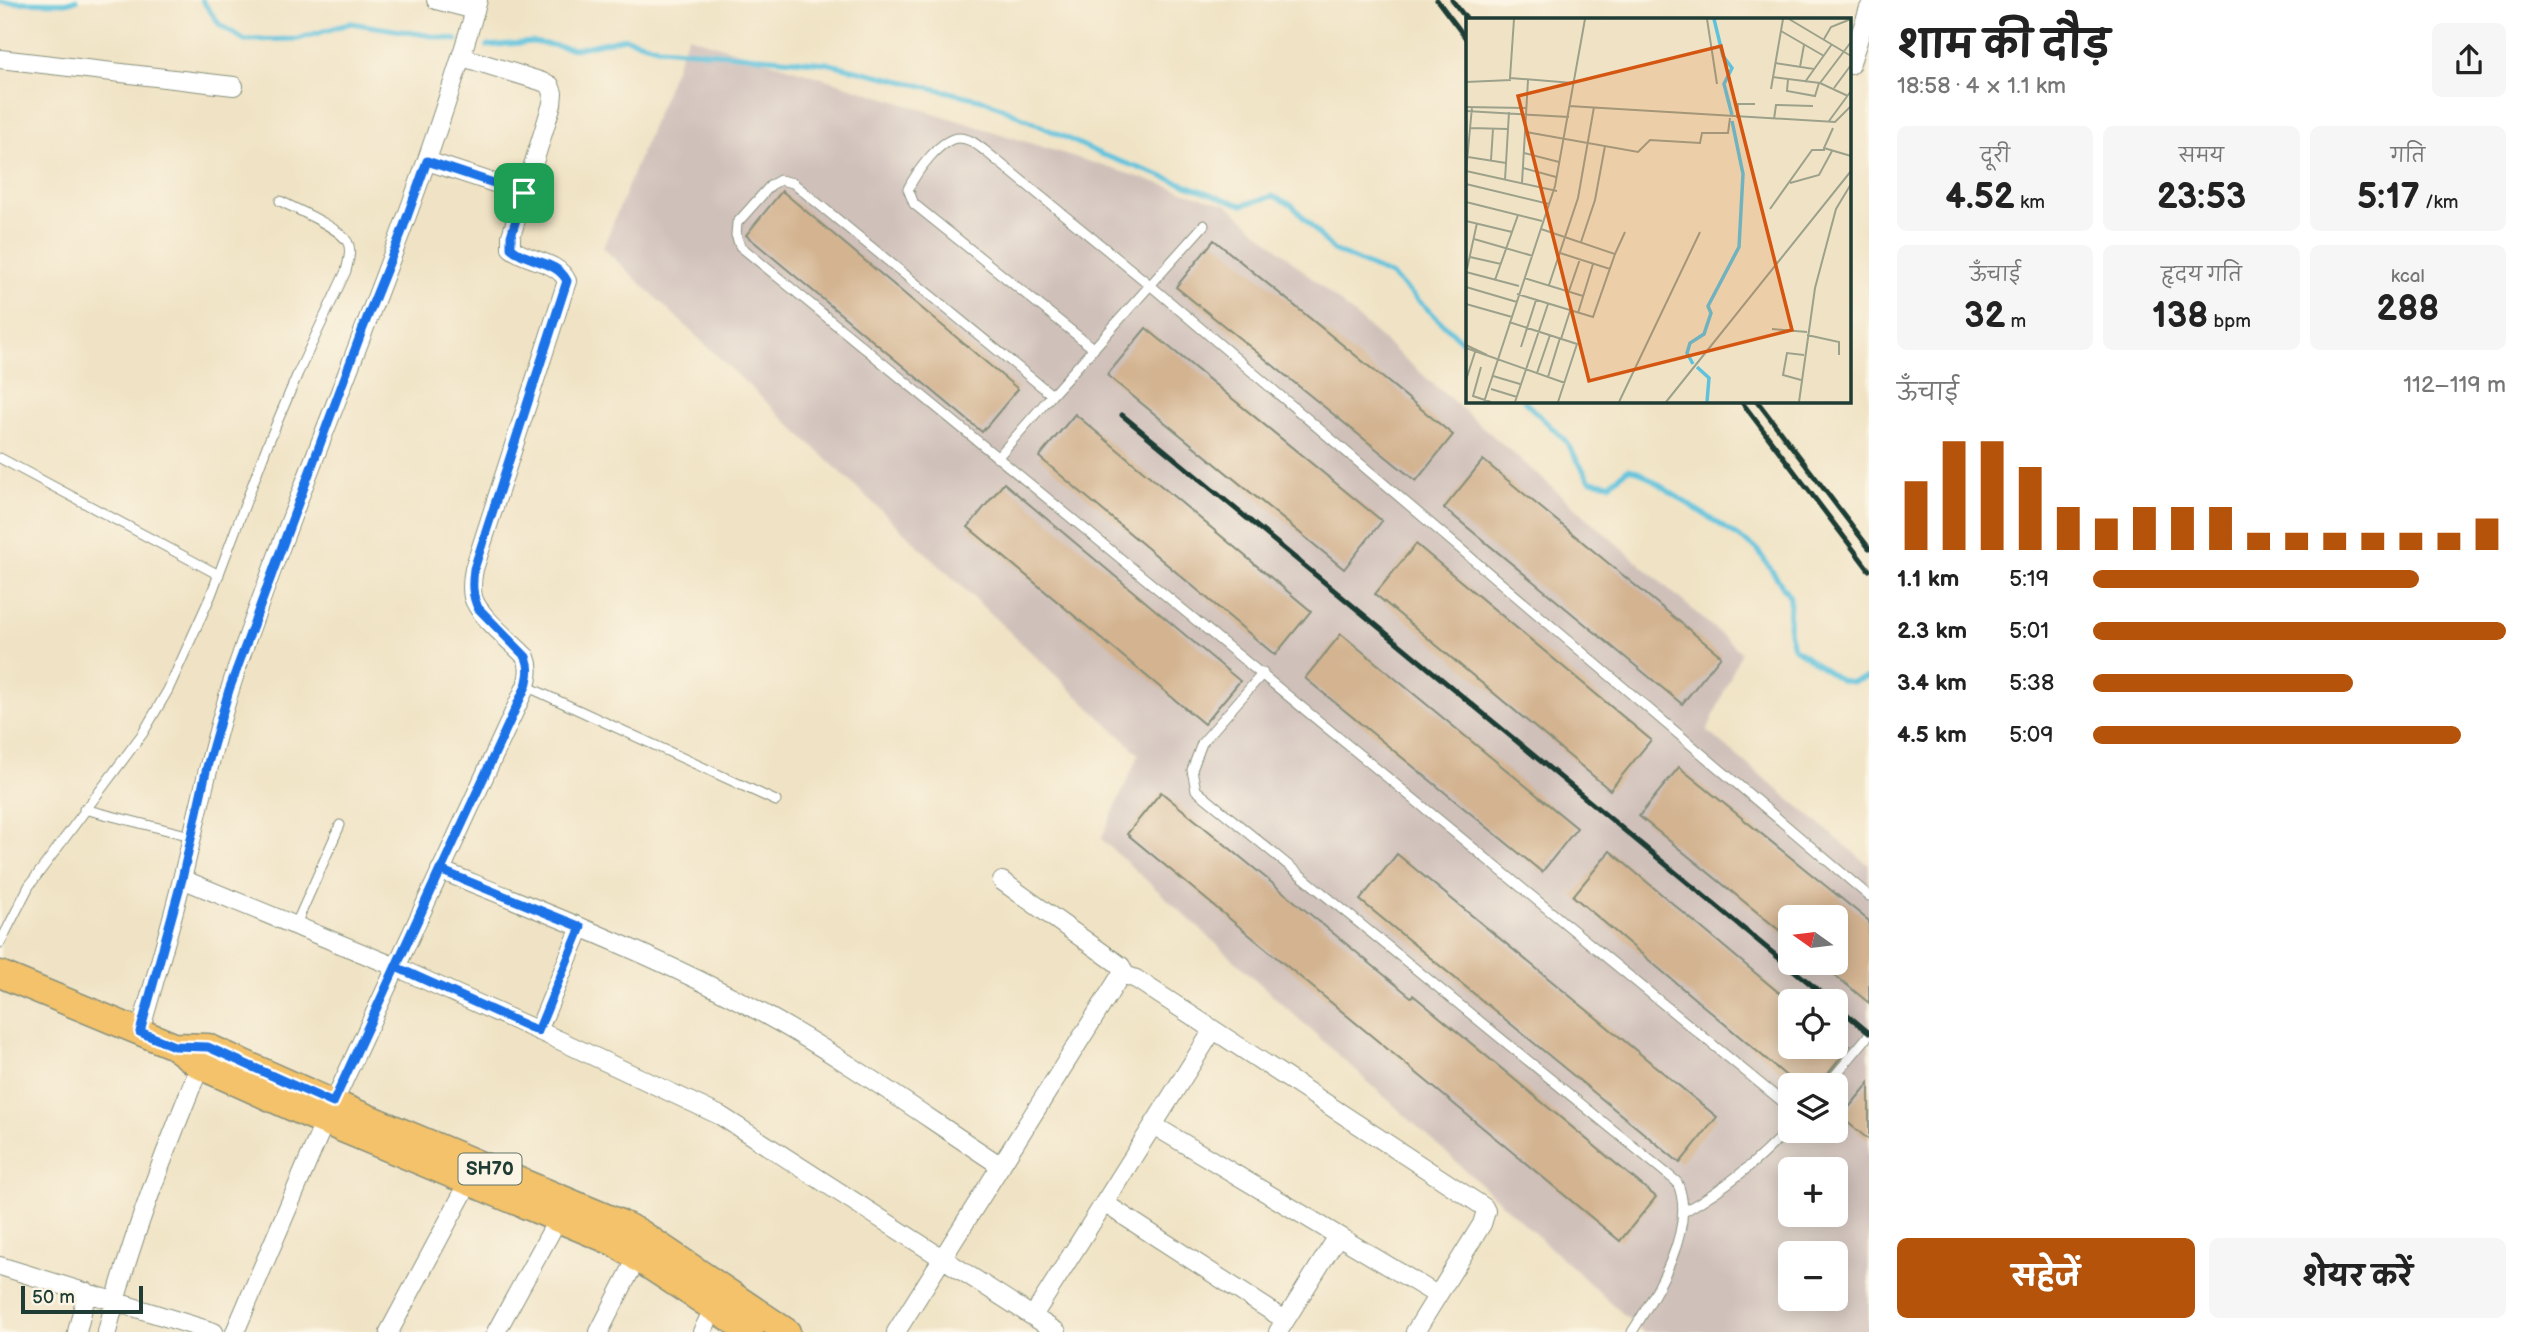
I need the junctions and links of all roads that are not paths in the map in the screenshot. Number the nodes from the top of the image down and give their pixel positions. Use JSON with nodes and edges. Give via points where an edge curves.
{"nodes":[{"id":1,"x":436,"y":0,"type":"edge"},
{"id":2,"x":477,"y":5,"type":"edge"},
{"id":3,"x":1869,"y":8,"type":"edge"},
{"id":4,"x":462,"y":57,"type":"junction"},
{"id":5,"x":0,"y":59,"type":"edge"},
{"id":6,"x":1852,"y":59,"type":"edge"},
{"id":7,"x":234,"y":86,"type":"dead end"},
{"id":8,"x":427,"y":161,"type":"junction"},
{"id":9,"x":524,"y":193,"type":"junction"},
{"id":10,"x":281,"y":201,"type":"dead end"},
{"id":11,"x":1204,"y":225,"type":"dead end"},
{"id":12,"x":1150,"y":285,"type":"junction"},
{"id":13,"x":1094,"y":349,"type":"junction"},
{"id":14,"x":1052,"y":395,"type":"junction"},
{"id":15,"x":0,"y":458,"type":"edge"},
{"id":16,"x":997,"y":458,"type":"junction"},
{"id":17,"x":219,"y":575,"type":"junction"},
{"id":18,"x":1262,"y":673,"type":"junction"},
{"id":19,"x":526,"y":686,"type":"junction"},
{"id":20,"x":776,"y":801,"type":"dead end"},
{"id":21,"x":84,"y":809,"type":"junction"},
{"id":22,"x":340,"y":825,"type":"dead end"},
{"id":23,"x":191,"y":836,"type":"junction"},
{"id":24,"x":440,"y":870,"type":"junction"},
{"id":25,"x":182,"y":879,"type":"junction"},
{"id":26,"x":1002,"y":881,"type":"dead end"},
{"id":27,"x":1869,"y":896,"type":"edge"},
{"id":28,"x":296,"y":924,"type":"junction"},
{"id":29,"x":581,"y":927,"type":"junction"},
{"id":30,"x":0,"y":943,"type":"edge"},
{"id":31,"x":396,"y":967,"type":"junction"},
{"id":32,"x":0,"y":974,"type":"edge"},
{"id":33,"x":1125,"y":975,"type":"junction"},
{"id":34,"x":1213,"y":1030,"type":"junction"},
{"id":35,"x":538,"y":1031,"type":"junction"},
{"id":36,"x":140,"y":1032,"type":"junction"},
{"id":37,"x":1869,"y":1035,"type":"edge"},
{"id":38,"x":204,"y":1057,"type":"junction"},
{"id":39,"x":1837,"y":1073,"type":"edge"},
{"id":40,"x":1778,"y":1098,"type":"edge"},
{"id":41,"x":329,"y":1112,"type":"junction"},
{"id":42,"x":1153,"y":1125,"type":"junction"},
{"id":43,"x":1778,"y":1140,"type":"edge"},
{"id":44,"x":1001,"y":1166,"type":"junction"},
{"id":45,"x":469,"y":1182,"type":"junction"},
{"id":46,"x":1104,"y":1203,"type":"junction"},
{"id":47,"x":1685,"y":1211,"type":"junction"},
{"id":48,"x":558,"y":1219,"type":"junction"},
{"id":49,"x":1338,"y":1236,"type":"junction"},
{"id":50,"x":643,"y":1247,"type":"junction"},
{"id":51,"x":942,"y":1259,"type":"junction"},
{"id":52,"x":0,"y":1266,"type":"edge"},
{"id":53,"x":87,"y":1292,"type":"junction"},
{"id":54,"x":1437,"y":1295,"type":"junction"},
{"id":55,"x":115,"y":1300,"type":"junction"},
{"id":56,"x":714,"y":1308,"type":"junction"},
{"id":57,"x":1032,"y":1316,"type":"junction"},
{"id":58,"x":1282,"y":1326,"type":"edge"},
{"id":59,"x":76,"y":1332,"type":"edge"},
{"id":60,"x":107,"y":1332,"type":"edge"},
{"id":61,"x":214,"y":1332,"type":"edge"},
{"id":62,"x":235,"y":1332,"type":"edge"},
{"id":63,"x":389,"y":1332,"type":"edge"},
{"id":64,"x":496,"y":1332,"type":"edge"},
{"id":65,"x":599,"y":1332,"type":"edge"},
{"id":66,"x":702,"y":1332,"type":"edge"},
{"id":67,"x":750,"y":1332,"type":"edge"},
{"id":68,"x":787,"y":1332,"type":"edge"},
{"id":69,"x":896,"y":1332,"type":"edge"},
{"id":70,"x":1057,"y":1332,"type":"edge"},
{"id":71,"x":1415,"y":1332,"type":"edge"},
{"id":72,"x":1632,"y":1332,"type":"edge"}],
"edges":[{"from":1,"to":2,"type":"street"},
{"from":2,"to":4,"type":"street"},
{"from":3,"to":6,"type":"street"},
{"from":4,"to":8,"type":"street"},
{"from":4,"to":9,"type":"street","via":[[550,85],[552,104]]},
{"from":5,"to":7,"type":"street"},
{"from":8,"to":9,"type":"street"},
{"from":8,"to":23,"type":"street","via":[[244,646]]},
{"from":9,"to":19,"type":"street","via":[[511,248],[556,268],[567,281],[472,585],[478,608],[526,657]]},
{"from":10,"to":17,"type":"lane","via":[[337,232],[348,243],[350,256],[267,446]]},
{"from":11,"to":12,"type":"lane"},
{"from":12,"to":13,"type":"lane"},
{"from":12,"to":13,"type":"lane","via":[[972,141],[948,139],[916,172],[908,189],[914,204]]},
{"from":12,"to":27,"type":"lane"},
{"from":13,"to":14,"type":"lane"},
{"from":14,"to":16,"type":"lane"},
{"from":14,"to":16,"type":"lane","via":[[793,183],[780,180],[771,185],[737,223],[740,246]]},
{"from":15,"to":17,"type":"lane"},
{"from":16,"to":18,"type":"lane"},
{"from":17,"to":21,"type":"lane","via":[[168,690],[143,733]]},
{"from":18,"to":40,"type":"lane"},
{"from":18,"to":47,"type":"lane","via":[[1202,743],[1192,770],[1196,790],[1677,1182]]},
{"from":19,"to":20,"type":"lane"},
{"from":19,"to":24,"type":"street"},
{"from":21,"to":23,"type":"lane"},
{"from":21,"to":30,"type":"lane","via":[[29,886]]},
{"from":22,"to":28,"type":"lane"},
{"from":23,"to":25,"type":"street"},
{"from":24,"to":29,"type":"street"},
{"from":24,"to":31,"type":"street"},
{"from":25,"to":28,"type":"street"},
{"from":25,"to":36,"type":"street"},
{"from":26,"to":33,"type":"street","via":[[1121,966]]},
{"from":28,"to":31,"type":"street"},
{"from":29,"to":35,"type":"street"},
{"from":29,"to":44,"type":"street","via":[[763,1013]]},
{"from":31,"to":35,"type":"street"},
{"from":31,"to":41,"type":"street"},
{"from":32,"to":36,"type":"main road","number":"SH70"},
{"from":33,"to":34,"type":"street"},
{"from":33,"to":44,"type":"street"},
{"from":34,"to":42,"type":"street"},
{"from":34,"to":54,"type":"street","via":[[1484,1207],[1482,1224]]},
{"from":35,"to":51,"type":"street","via":[[721,1116]]},
{"from":36,"to":38,"type":"main road","number":"SH70"},
{"from":37,"to":39,"type":"lane"},
{"from":38,"to":41,"type":"main road","number":"SH70"},
{"from":38,"to":55,"type":"street"},
{"from":41,"to":45,"type":"main road","number":"SH70"},
{"from":41,"to":50,"type":"main road","number":"SH70","via":[[620,1223]]},
{"from":41,"to":62,"type":"street"},
{"from":42,"to":46,"type":"street"},
{"from":42,"to":49,"type":"street"},
{"from":43,"to":47,"type":"lane","via":[[1728,1185]]},
{"from":44,"to":51,"type":"street"},
{"from":45,"to":48,"type":"main road","number":"SH70"},
{"from":45,"to":63,"type":"street"},
{"from":46,"to":57,"type":"street"},
{"from":46,"to":58,"type":"street"},
{"from":47,"to":72,"type":"lane","via":[[1663,1276]]},
{"from":48,"to":50,"type":"main road","number":"SH70","via":[[613,1242]]},
{"from":48,"to":64,"type":"street"},
{"from":49,"to":54,"type":"street"},
{"from":49,"to":58,"type":"street"},
{"from":50,"to":56,"type":"main road","number":"SH70"},
{"from":50,"to":65,"type":"street"},
{"from":50,"to":68,"type":"main road","number":"SH70"},
{"from":51,"to":57,"type":"street"},
{"from":51,"to":69,"type":"street"},
{"from":52,"to":53,"type":"street"},
{"from":53,"to":55,"type":"street"},
{"from":53,"to":59,"type":"street"},
{"from":54,"to":71,"type":"street"},
{"from":55,"to":60,"type":"street"},
{"from":55,"to":61,"type":"street"},
{"from":56,"to":66,"type":"street"},
{"from":56,"to":67,"type":"main road","number":"SH70"},
{"from":57,"to":70,"type":"street"}]}
